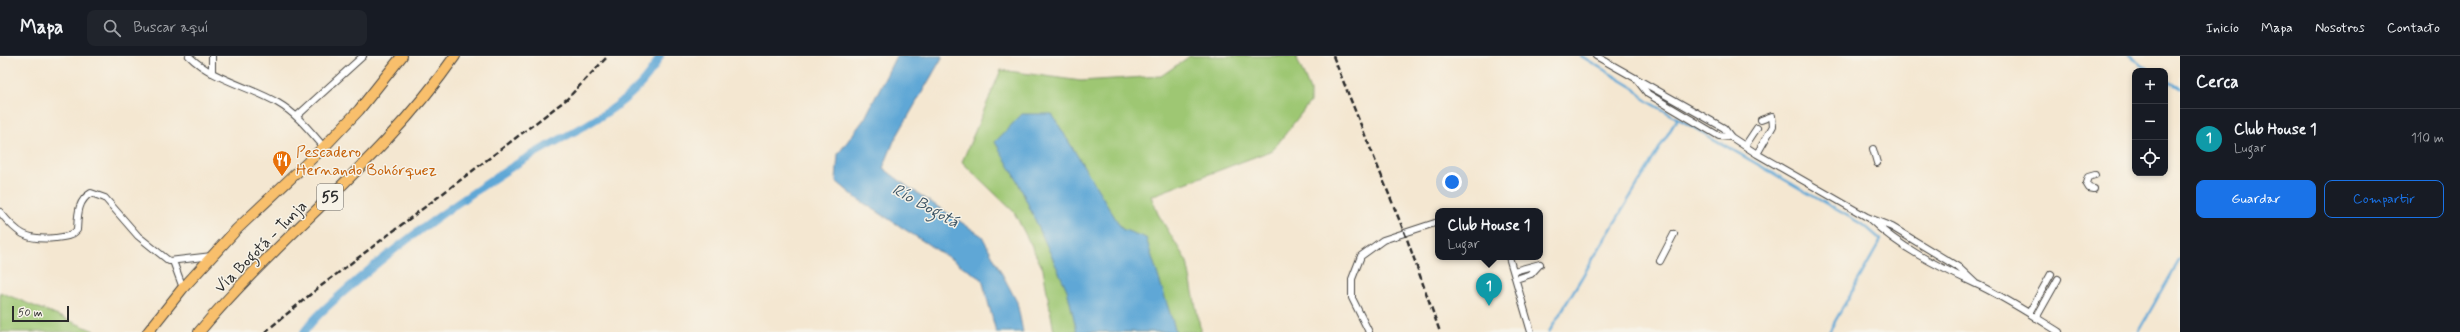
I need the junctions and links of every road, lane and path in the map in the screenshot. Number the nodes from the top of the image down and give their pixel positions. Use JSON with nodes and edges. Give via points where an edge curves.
{"nodes":[{"id":1,"x":189,"y":56,"type":"edge"},
{"id":2,"x":212,"y":56,"type":"edge"},
{"id":3,"x":363,"y":56,"type":"edge"},
{"id":4,"x":402,"y":56,"type":"edge"},
{"id":5,"x":455,"y":56,"type":"edge"},
{"id":6,"x":1596,"y":56,"type":"edge"},
{"id":7,"x":212,"y":73,"type":"junction"},
{"id":8,"x":1637,"y":80,"type":"junction"},
{"id":9,"x":297,"y":116,"type":"junction"},
{"id":10,"x":1761,"y":120,"type":"dead end"},
{"id":11,"x":1757,"y":128,"type":"dead end"},
{"id":12,"x":1731,"y":138,"type":"junction"},
{"id":13,"x":1745,"y":146,"type":"junction"},
{"id":14,"x":324,"y":147,"type":"junction"},
{"id":15,"x":1873,"y":149,"type":"dead end"},
{"id":16,"x":1757,"y":154,"type":"junction"},
{"id":17,"x":1877,"y":163,"type":"dead end"},
{"id":18,"x":2094,"y":175,"type":"dead end"},
{"id":19,"x":2094,"y":189,"type":"dead end"},
{"id":20,"x":0,"y":212,"type":"edge"},
{"id":21,"x":1867,"y":217,"type":"junction"},
{"id":22,"x":1435,"y":223,"type":"edge"},
{"id":23,"x":1674,"y":234,"type":"dead end"},
{"id":24,"x":212,"y":256,"type":"junction"},
{"id":25,"x":1510,"y":260,"type":"edge"},
{"id":26,"x":173,"y":261,"type":"junction"},
{"id":27,"x":1660,"y":261,"type":"dead end"},
{"id":28,"x":1514,"y":271,"type":"junction"},
{"id":29,"x":2051,"y":274,"type":"dead end"},
{"id":30,"x":2058,"y":278,"type":"dead end"},
{"id":31,"x":1516,"y":279,"type":"junction"},
{"id":32,"x":1975,"y":283,"type":"junction"},
{"id":33,"x":183,"y":288,"type":"junction"},
{"id":34,"x":2029,"y":313,"type":"junction"},
{"id":35,"x":2036,"y":318,"type":"junction"},
{"id":36,"x":148,"y":332,"type":"edge"},
{"id":37,"x":199,"y":332,"type":"edge"},
{"id":38,"x":1369,"y":332,"type":"edge"},
{"id":39,"x":1532,"y":332,"type":"edge"},
{"id":40,"x":2059,"y":332,"type":"edge"}],
"edges":[{"from":1,"to":7,"type":"street"},
{"from":2,"to":7,"type":"street"},
{"from":3,"to":9,"type":"street"},
{"from":4,"to":14,"type":"highway","name":"Vía Bogotá - Tunja","number":"55","via":[[359,110]]},
{"from":5,"to":37,"type":"highway","name":"Vía Bogotá - Tunja","number":"55","via":[[387,139],[261,263]]},
{"from":6,"to":8,"type":"street"},
{"from":7,"to":9,"type":"street","via":[[278,103]]},
{"from":8,"to":12,"type":"street","via":[[1724,128]]},
{"from":8,"to":12,"type":"street","via":[[1648,94],[1719,136]]},
{"from":9,"to":14,"type":"street"},
{"from":10,"to":16,"type":"street","via":[[1772,116],[1773,126]]},
{"from":11,"to":13,"type":"street"},
{"from":12,"to":13,"type":"street"},
{"from":13,"to":16,"type":"street"},
{"from":14,"to":24,"type":"highway","name":"Vía Bogotá - Tunja","number":"55","via":[[288,179]]},
{"from":15,"to":17,"type":"street"},
{"from":16,"to":21,"type":"street"},
{"from":18,"to":19,"type":"street","via":[[2088,177],[2086,183],[2089,188]]},
{"from":20,"to":26,"type":"street","via":[[12,227],[27,237],[40,240],[69,237],[77,230],[78,211],[82,200],[91,193],[96,194],[105,198],[138,236],[158,253]]},
{"from":21,"to":32,"type":"street","via":[[1892,227],[1952,263]]},
{"from":21,"to":32,"type":"street","via":[[1886,235],[1953,274]]},
{"from":22,"to":38,"type":"street","via":[[1383,240],[1361,256],[1352,279],[1352,298]]},
{"from":23,"to":27,"type":"street"},
{"from":24,"to":26,"type":"street"},
{"from":24,"to":33,"type":"highway","name":"Vía Bogotá - Tunja","number":"55"},
{"from":25,"to":28,"type":"street"},
{"from":26,"to":33,"type":"street"},
{"from":28,"to":31,"type":"street"},
{"from":28,"to":31,"type":"street","via":[[1540,264],[1531,274]]},
{"from":29,"to":34,"type":"street"},
{"from":30,"to":35,"type":"street"},
{"from":31,"to":39,"type":"street"},
{"from":32,"to":34,"type":"street"},
{"from":33,"to":36,"type":"highway","name":"Vía Bogotá - Tunja","number":"55"},
{"from":34,"to":35,"type":"street"},
{"from":35,"to":40,"type":"street"}]}
